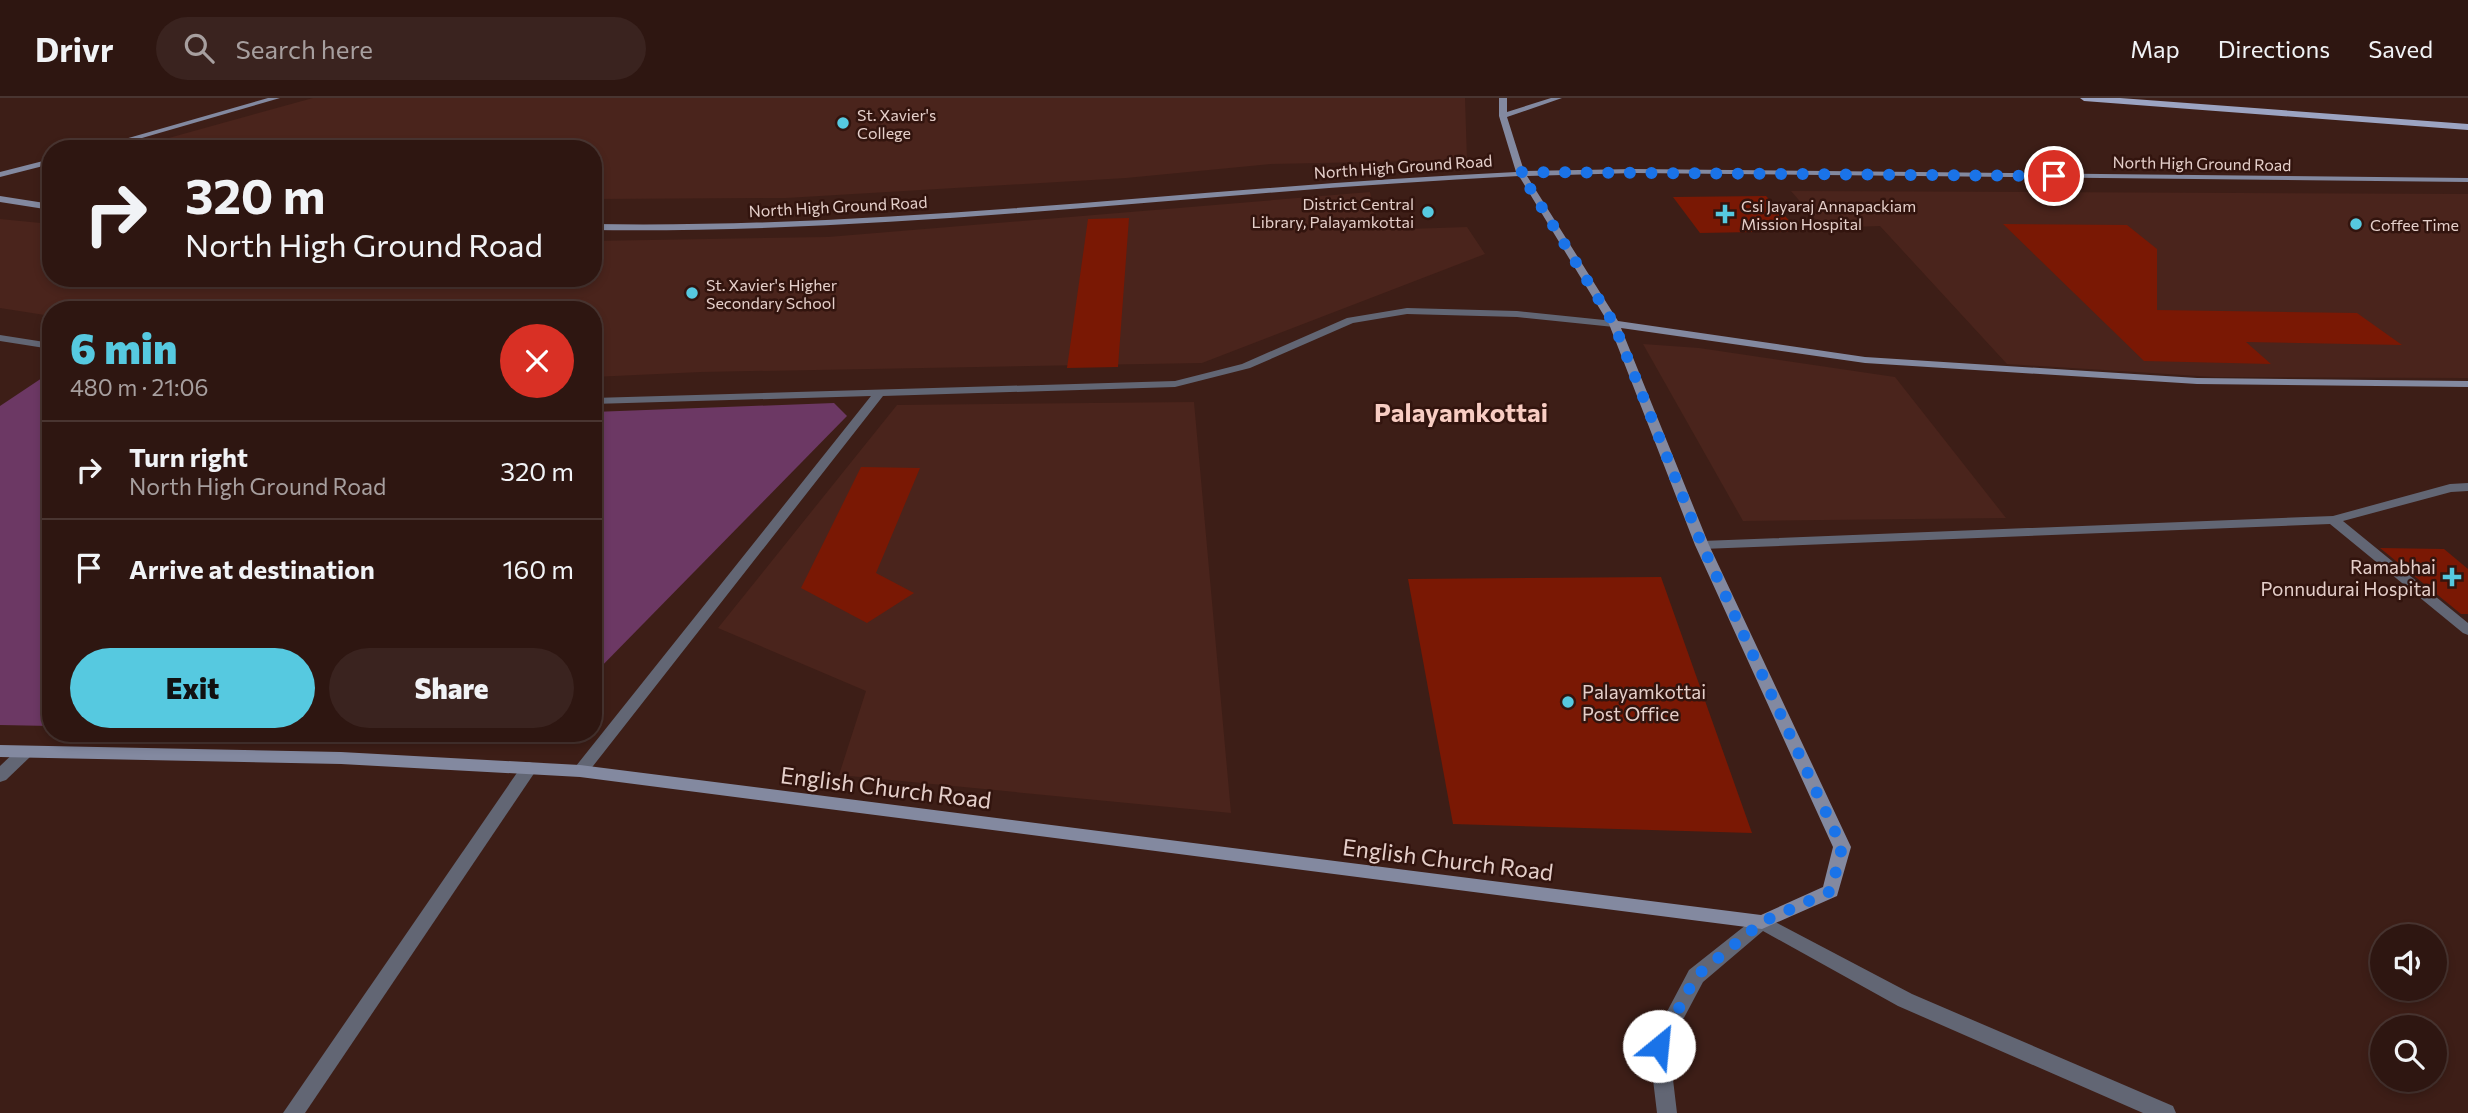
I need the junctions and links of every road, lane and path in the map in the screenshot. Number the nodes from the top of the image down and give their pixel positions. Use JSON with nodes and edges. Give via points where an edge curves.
{"nodes":[{"id":1,"x":276,"y":98,"type":"edge"},
{"id":2,"x":1503,"y":98,"type":"edge"},
{"id":3,"x":1558,"y":98,"type":"edge"},
{"id":4,"x":2084,"y":98,"type":"edge"},
{"id":5,"x":1503,"y":116,"type":"junction"},
{"id":6,"x":2468,"y":127,"type":"edge"},
{"id":7,"x":126,"y":140,"type":"edge"},
{"id":8,"x":42,"y":163,"type":"edge"},
{"id":9,"x":1520,"y":172,"type":"junction"},
{"id":10,"x":0,"y":175,"type":"edge"},
{"id":11,"x":2468,"y":180,"type":"edge"},
{"id":12,"x":0,"y":199,"type":"edge"},
{"id":13,"x":42,"y":206,"type":"edge"},
{"id":14,"x":602,"y":227,"type":"edge"},
{"id":15,"x":1614,"y":324,"type":"junction"},
{"id":16,"x":0,"y":338,"type":"edge"},
{"id":17,"x":42,"y":345,"type":"edge"},
{"id":18,"x":2468,"y":384,"type":"edge"},
{"id":19,"x":879,"y":393,"type":"junction"},
{"id":20,"x":602,"y":401,"type":"edge"},
{"id":21,"x":2468,"y":487,"type":"edge"},
{"id":22,"x":2333,"y":520,"type":"junction"},
{"id":23,"x":1702,"y":545,"type":"junction"},
{"id":24,"x":2468,"y":630,"type":"edge"},
{"id":25,"x":0,"y":751,"type":"edge"},
{"id":26,"x":25,"y":752,"type":"junction"},
{"id":27,"x":529,"y":768,"type":"junction"},
{"id":28,"x":580,"y":771,"type":"junction"},
{"id":29,"x":0,"y":776,"type":"edge"},
{"id":30,"x":1762,"y":922,"type":"junction"},
{"id":31,"x":293,"y":1113,"type":"edge"},
{"id":32,"x":1667,"y":1113,"type":"edge"},
{"id":33,"x":2166,"y":1113,"type":"edge"}],
"edges":[{"from":1,"to":7,"type":"street"},
{"from":2,"to":5,"type":"street"},
{"from":3,"to":5,"type":"street"},
{"from":4,"to":6,"type":"main road"},
{"from":5,"to":9,"type":"street"},
{"from":8,"to":10,"type":"street"},
{"from":9,"to":11,"type":"street","name":"North High Ground Road"},
{"from":9,"to":14,"type":"street","name":"North High Ground Road","via":[[975,213],[725,226]]},
{"from":9,"to":15,"type":"street"},
{"from":12,"to":13,"type":"street"},
{"from":15,"to":18,"type":"street","via":[[1865,360],[2197,381]]},
{"from":15,"to":19,"type":"street","via":[[1517,314],[1407,311],[1351,320],[1246,366],[1175,384]]},
{"from":15,"to":23,"type":"street"},
{"from":16,"to":17,"type":"street"},
{"from":19,"to":20,"type":"street"},
{"from":19,"to":28,"type":"street"},
{"from":21,"to":22,"type":"street"},
{"from":22,"to":23,"type":"street"},
{"from":22,"to":24,"type":"street"},
{"from":23,"to":30,"type":"street","via":[[1842,847],[1831,891]]},
{"from":25,"to":26,"type":"street","name":"English Church Road"},
{"from":26,"to":27,"type":"street","name":"English Church Road","via":[[341,758]]},
{"from":26,"to":29,"type":"street"},
{"from":27,"to":28,"type":"street","name":"English Church Road"},
{"from":27,"to":31,"type":"street"},
{"from":28,"to":30,"type":"street","name":"English Church Road"},
{"from":30,"to":32,"type":"street","via":[[1696,976],[1659,1046]]},
{"from":30,"to":33,"type":"street","via":[[1905,1000]]}]}
